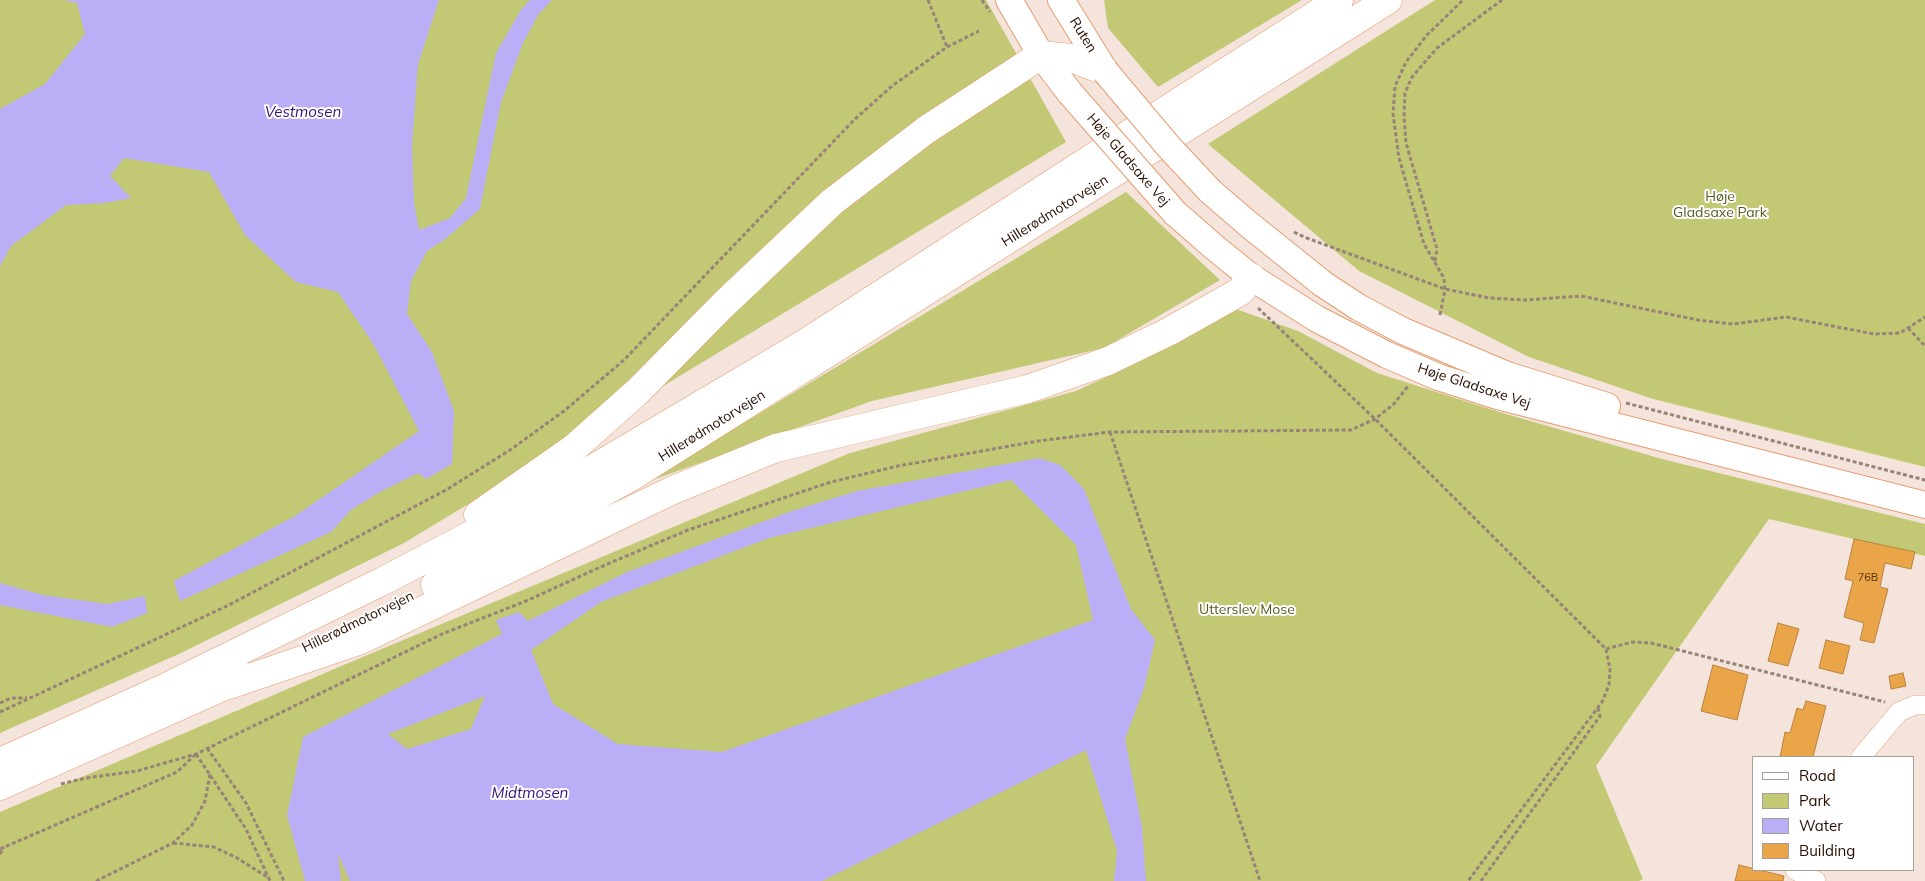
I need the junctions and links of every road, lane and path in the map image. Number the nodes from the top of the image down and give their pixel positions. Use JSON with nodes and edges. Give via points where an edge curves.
{"nodes":[{"id":1,"x":928,"y":0,"type":"edge"},
{"id":2,"x":1009,"y":0,"type":"edge"},
{"id":3,"x":1061,"y":0,"type":"edge"},
{"id":4,"x":1339,"y":0,"type":"edge"},
{"id":5,"x":1388,"y":0,"type":"edge"},
{"id":6,"x":1463,"y":0,"type":"edge"},
{"id":7,"x":1502,"y":0,"type":"edge"},
{"id":8,"x":979,"y":31,"type":"dead end"},
{"id":9,"x":947,"y":47,"type":"junction"},
{"id":10,"x":1041,"y":55,"type":"junction"},
{"id":11,"x":1105,"y":71,"type":"junction"},
{"id":12,"x":1248,"y":223,"type":"junction"},
{"id":13,"x":1304,"y":237,"type":"dead end"},
{"id":14,"x":1435,"y":261,"type":"junction"},
{"id":15,"x":1246,"y":284,"type":"junction"},
{"id":16,"x":1445,"y":289,"type":"junction"},
{"id":17,"x":1440,"y":316,"type":"dead end"},
{"id":18,"x":1925,"y":317,"type":"edge"},
{"id":19,"x":1908,"y":328,"type":"junction"},
{"id":20,"x":1925,"y":346,"type":"edge"},
{"id":21,"x":1408,"y":386,"type":"dead end"},
{"id":22,"x":1375,"y":419,"type":"junction"},
{"id":23,"x":1110,"y":432,"type":"junction"},
{"id":24,"x":1925,"y":490,"type":"edge"},
{"id":25,"x":1925,"y":505,"type":"edge"},
{"id":26,"x":383,"y":581,"type":"junction"},
{"id":27,"x":1606,"y":649,"type":"junction"},
{"id":28,"x":229,"y":685,"type":"junction"},
{"id":29,"x":30,"y":698,"type":"junction"},
{"id":30,"x":0,"y":703,"type":"edge"},
{"id":31,"x":1925,"y":705,"type":"edge"},
{"id":32,"x":1598,"y":708,"type":"junction"},
{"id":33,"x":0,"y":712,"type":"edge"},
{"id":34,"x":1899,"y":712,"type":"junction"},
{"id":35,"x":207,"y":748,"type":"junction"},
{"id":36,"x":196,"y":754,"type":"junction"},
{"id":37,"x":1862,"y":756,"type":"edge"},
{"id":38,"x":0,"y":762,"type":"edge"},
{"id":39,"x":210,"y":774,"type":"junction"},
{"id":40,"x":60,"y":784,"type":"dead end"},
{"id":41,"x":0,"y":786,"type":"edge"},
{"id":42,"x":172,"y":843,"type":"junction"},
{"id":43,"x":5,"y":847,"type":"junction"},
{"id":44,"x":0,"y":849,"type":"edge"},
{"id":45,"x":0,"y":854,"type":"edge"},
{"id":46,"x":1797,"y":871,"type":"edge"},
{"id":47,"x":270,"y":880,"type":"edge"},
{"id":48,"x":96,"y":881,"type":"edge"},
{"id":49,"x":284,"y":881,"type":"edge"},
{"id":50,"x":1260,"y":881,"type":"edge"},
{"id":51,"x":1468,"y":881,"type":"edge"},
{"id":52,"x":1481,"y":881,"type":"edge"},
{"id":53,"x":1816,"y":881,"type":"edge"}],
"edges":[{"from":1,"to":9,"type":"path"},
{"from":2,"to":10,"type":"street"},
{"from":3,"to":11,"type":"street","name":"Ruten"},
{"from":4,"to":26,"type":"main road","name":"Hillerødmotorvejen","via":[[807,342],[557,490]]},
{"from":5,"to":28,"type":"main road","name":"Hillerødmotorvejen","via":[[631,477],[440,583]]},
{"from":6,"to":14,"type":"path","via":[[1427,35],[1406,62],[1395,86],[1393,114],[1399,158],[1424,244]]},
{"from":7,"to":14,"type":"path","via":[[1437,48],[1412,76],[1405,93],[1406,143],[1437,249]]},
{"from":8,"to":9,"type":"path"},
{"from":9,"to":29,"type":"path","via":[[892,86],[854,120],[624,360],[564,411],[510,450],[446,490],[228,605]]},
{"from":10,"to":11,"type":"main road","via":[[1071,58]]},
{"from":10,"to":15,"type":"street","name":"Høje Gladsaxe Vej","bridge":true,"via":[[1175,213],[1214,247]]},
{"from":10,"to":26,"type":"main road","via":[[926,130],[832,202],[574,448]]},
{"from":11,"to":12,"type":"street","name":"Høje Gladsaxe Vej","bridge":true,"via":[[1168,146],[1210,190]]},
{"from":12,"to":15,"type":"street","via":[[1254,244]]},
{"from":12,"to":24,"type":"street","name":"Høje Gladsaxe Vej","via":[[1323,284],[1358,307],[1403,331],[1507,375],[1680,428]]},
{"from":13,"to":16,"type":"path"},
{"from":14,"to":16,"type":"path","via":[[1444,278]]},
{"from":15,"to":22,"type":"path"},
{"from":15,"to":25,"type":"street","name":"Høje Gladsaxe Vej","via":[[1387,355],[1438,377],[1496,396]]},
{"from":15,"to":28,"type":"main road","via":[[1170,331],[1108,362],[1036,386],[776,448],[673,490],[361,640]]},
{"from":16,"to":17,"type":"path"},
{"from":16,"to":19,"type":"path","via":[[1488,298],[1525,300],[1581,296],[1733,324],[1786,317],[1874,334],[1900,333]]},
{"from":18,"to":19,"type":"path"},
{"from":19,"to":20,"type":"path"},
{"from":21,"to":22,"type":"path","via":[[1394,404]]},
{"from":22,"to":23,"type":"path","via":[[1351,430]]},
{"from":22,"to":27,"type":"path"},
{"from":23,"to":35,"type":"path","via":[[1038,441],[898,466],[831,482],[688,530],[442,634]]},
{"from":23,"to":50,"type":"path"},
{"from":26,"to":38,"type":"main road","name":"Hillerødmotorvejen","via":[[160,690]]},
{"from":27,"to":32,"type":"path","via":[[1609,685]]},
{"from":27,"to":34,"type":"path","via":[[1632,642],[1651,643],[1891,703]]},
{"from":28,"to":41,"type":"main road","name":"Hillerødmotorvejen"},
{"from":29,"to":30,"type":"path","via":[[11,698]]},
{"from":29,"to":33,"type":"path"},
{"from":31,"to":34,"type":"street","via":[[1915,705]]},
{"from":32,"to":51,"type":"path"},
{"from":32,"to":52,"type":"path","via":[[1600,716]]},
{"from":34,"to":37,"type":"street"},
{"from":35,"to":36,"type":"path"},
{"from":35,"to":49,"type":"path","via":[[246,803]]},
{"from":36,"to":39,"type":"path"},
{"from":36,"to":40,"type":"path","via":[[137,772]]},
{"from":36,"to":43,"type":"path","via":[[177,772]]},
{"from":39,"to":42,"type":"path","via":[[205,800],[192,824]]},
{"from":39,"to":47,"type":"path","via":[[246,829]]},
{"from":42,"to":47,"type":"path","via":[[214,847]]},
{"from":42,"to":48,"type":"path"},
{"from":43,"to":44,"type":"path"},
{"from":43,"to":45,"type":"path"},
{"from":46,"to":53,"type":"street"}]}
